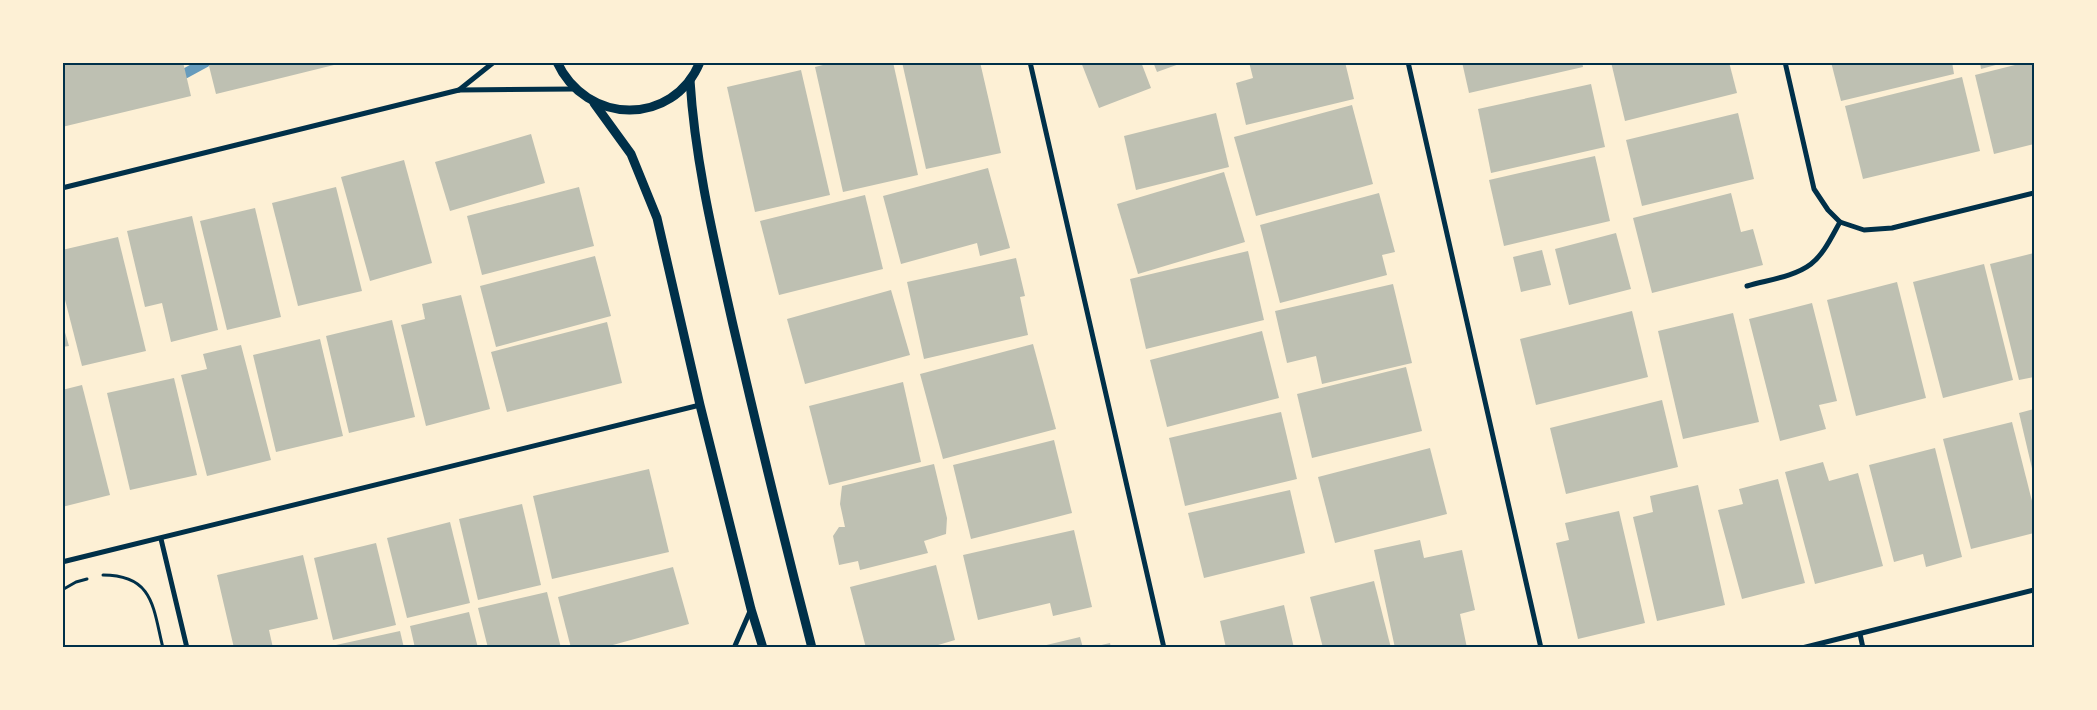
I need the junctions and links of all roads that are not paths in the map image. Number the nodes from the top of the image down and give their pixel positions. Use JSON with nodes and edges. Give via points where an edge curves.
{"nodes":[{"id":1,"x":494,"y":62,"type":"edge"},
{"id":2,"x":558,"y":62,"type":"edge"},
{"id":3,"x":700,"y":62,"type":"edge"},
{"id":4,"x":1030,"y":62,"type":"edge"},
{"id":5,"x":1408,"y":62,"type":"edge"},
{"id":6,"x":1785,"y":62,"type":"edge"},
{"id":7,"x":690,"y":80,"type":"junction"},
{"id":8,"x":575,"y":89,"type":"junction"},
{"id":9,"x":459,"y":90,"type":"junction"},
{"id":10,"x":594,"y":103,"type":"junction"},
{"id":11,"x":62,"y":188,"type":"edge"},
{"id":12,"x":2034,"y":193,"type":"edge"},
{"id":13,"x":1840,"y":222,"type":"junction"},
{"id":14,"x":1747,"y":286,"type":"dead end"},
{"id":15,"x":700,"y":405,"type":"junction"},
{"id":16,"x":160,"y":539,"type":"junction"},
{"id":17,"x":62,"y":562,"type":"edge"},
{"id":18,"x":2034,"y":590,"type":"edge"},
{"id":19,"x":751,"y":609,"type":"junction"},
{"id":20,"x":1860,"y":634,"type":"junction"},
{"id":21,"x":187,"y":648,"type":"edge"},
{"id":22,"x":734,"y":648,"type":"edge"},
{"id":23,"x":763,"y":648,"type":"edge"},
{"id":24,"x":812,"y":648,"type":"edge"},
{"id":25,"x":1164,"y":648,"type":"edge"},
{"id":26,"x":1541,"y":648,"type":"edge"},
{"id":27,"x":1802,"y":648,"type":"edge"},
{"id":28,"x":1863,"y":648,"type":"edge"}],
"edges":[{"from":1,"to":9,"type":"street"},
{"from":2,"to":8,"type":"street"},
{"from":3,"to":7,"type":"street"},
{"from":4,"to":25,"type":"street"},
{"from":5,"to":26,"type":"street"},
{"from":6,"to":13,"type":"street","via":[[1814,189]]},
{"from":7,"to":10,"type":"street","via":[[671,98],[646,109],[620,110]]},
{"from":7,"to":24,"type":"street","via":[[692,122],[719,263]]},
{"from":8,"to":9,"type":"street"},
{"from":8,"to":10,"type":"street"},
{"from":9,"to":11,"type":"street"},
{"from":10,"to":15,"type":"street","via":[[631,154],[657,218]]},
{"from":12,"to":13,"type":"street","via":[[1892,228],[1864,230]]},
{"from":13,"to":14,"type":"street","via":[[1824,250],[1811,264],[1792,274]]},
{"from":15,"to":16,"type":"street"},
{"from":15,"to":19,"type":"street"},
{"from":16,"to":17,"type":"street"},
{"from":16,"to":21,"type":"street"},
{"from":18,"to":20,"type":"street"},
{"from":19,"to":22,"type":"street"},
{"from":19,"to":23,"type":"street"},
{"from":20,"to":27,"type":"street"},
{"from":20,"to":28,"type":"street"}]}
